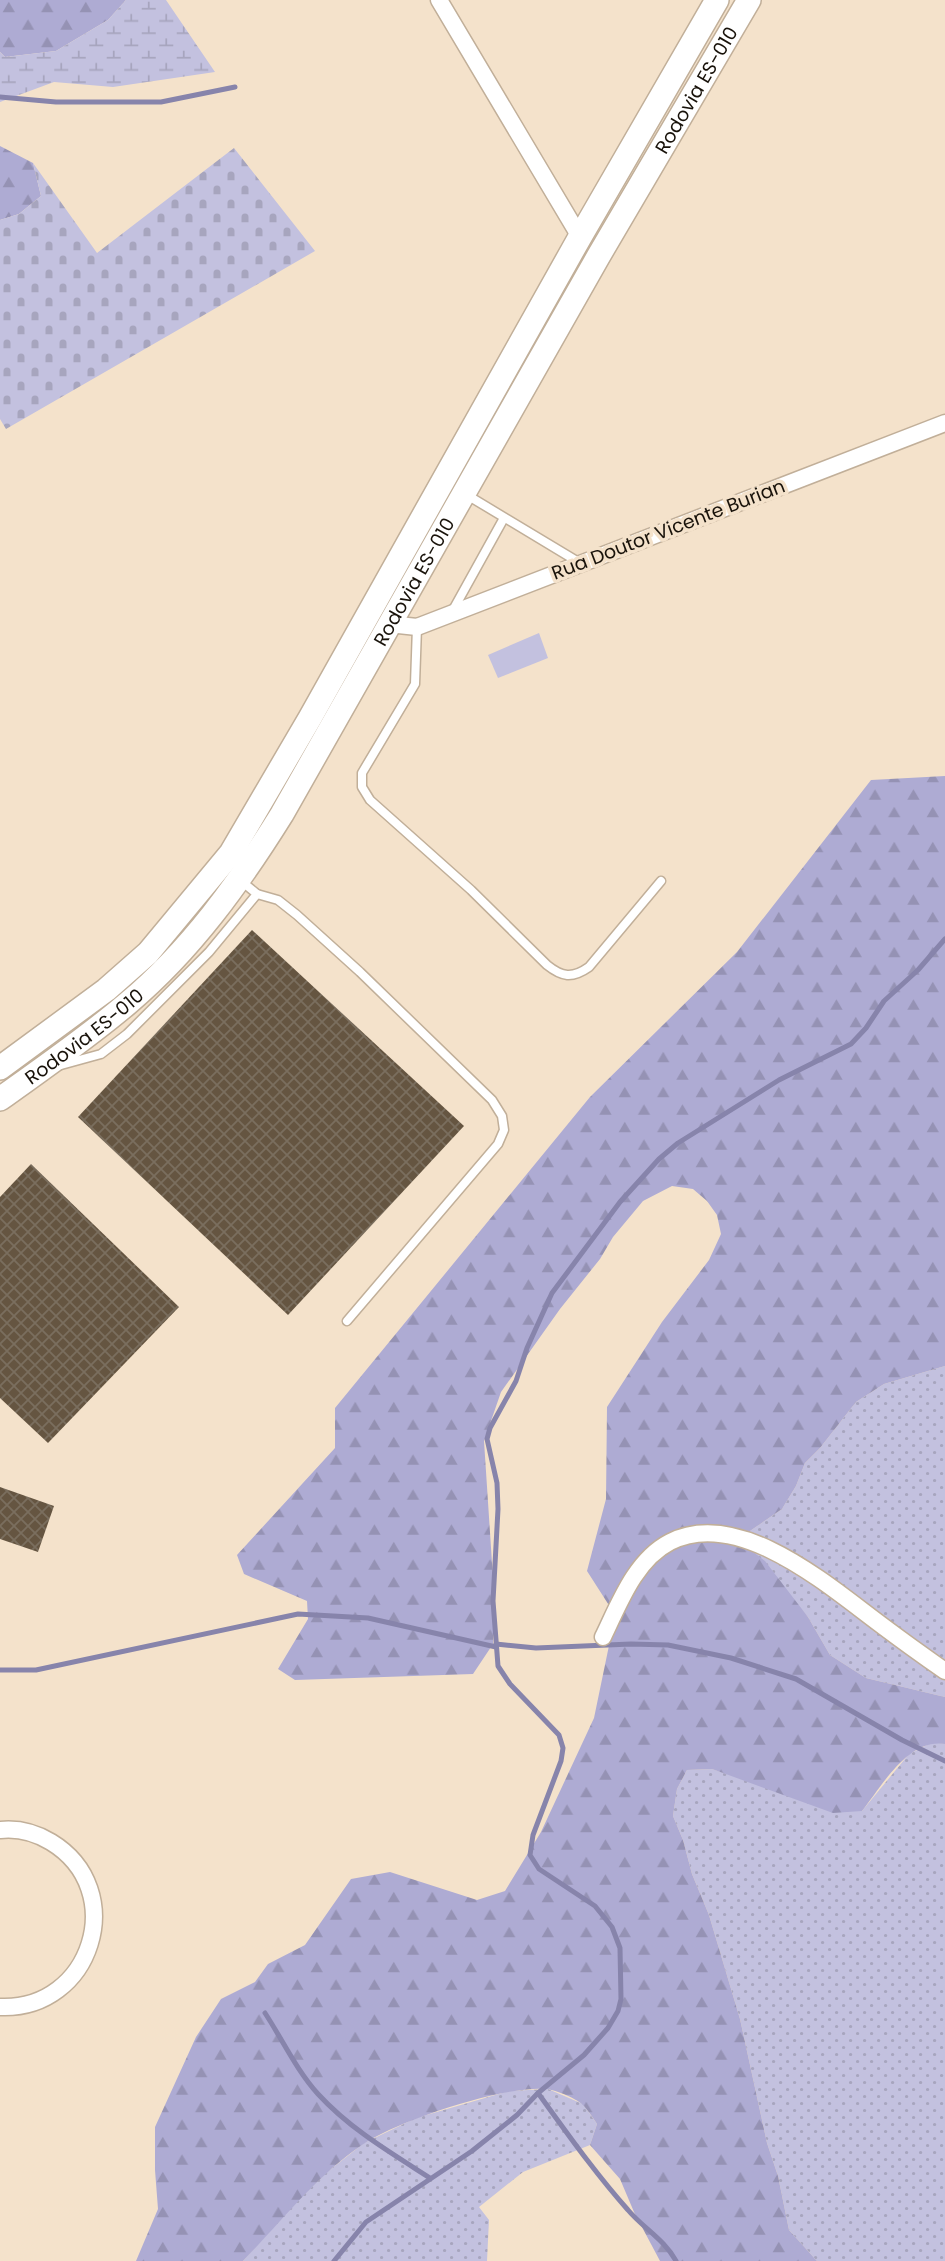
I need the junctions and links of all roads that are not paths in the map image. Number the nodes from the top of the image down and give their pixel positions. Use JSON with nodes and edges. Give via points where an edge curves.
{"nodes":[{"id":1,"x":439,"y":0,"type":"edge"},
{"id":2,"x":717,"y":0,"type":"edge"},
{"id":3,"x":749,"y":0,"type":"edge"},
{"id":4,"x":760,"y":0,"type":"edge"},
{"id":5,"x":734,"y":24,"type":"junction"},
{"id":6,"x":580,"y":237,"type":"junction"},
{"id":7,"x":945,"y":423,"type":"edge"},
{"id":8,"x":464,"y":493,"type":"junction"},
{"id":9,"x":504,"y":517,"type":"junction"},
{"id":10,"x":580,"y":563,"type":"junction"},
{"id":11,"x":453,"y":612,"type":"junction"},
{"id":12,"x":389,"y":624,"type":"junction"},
{"id":13,"x":417,"y":627,"type":"junction"},
{"id":14,"x":661,"y":881,"type":"dead end"},
{"id":15,"x":248,"y":887,"type":"junction"},
{"id":16,"x":0,"y":1068,"type":"edge"},
{"id":17,"x":0,"y":1099,"type":"edge"},
{"id":18,"x":347,"y":1321,"type":"dead end"},
{"id":19,"x":603,"y":1637,"type":"dead end"},
{"id":20,"x":945,"y":1671,"type":"edge"},
{"id":21,"x":0,"y":1830,"type":"edge"},
{"id":22,"x":0,"y":2007,"type":"edge"}],
"edges":[{"from":1,"to":6,"type":"street"},
{"from":2,"to":6,"type":"main road","name":"Rodovia ES-010"},
{"from":3,"to":5,"type":"main road","name":"Rodovia ES-010"},
{"from":4,"to":5,"type":"main road"},
{"from":5,"to":8,"type":"main road","name":"Rodovia ES-010"},
{"from":6,"to":16,"type":"main road","name":"Rodovia ES-010","via":[[231,853],[148,953]]},
{"from":7,"to":10,"type":"street","name":"Rua Doutor Vicente Burian"},
{"from":8,"to":9,"type":"lane"},
{"from":8,"to":12,"type":"main road","name":"Rodovia ES-010"},
{"from":9,"to":10,"type":"lane"},
{"from":9,"to":11,"type":"lane"},
{"from":10,"to":11,"type":"street","name":"Rua Doutor Vicente Burian"},
{"from":11,"to":13,"type":"street","name":"Rua Doutor Vicente Burian"},
{"from":12,"to":13,"type":"street","name":"Rua Doutor Vicente Burian"},
{"from":12,"to":15,"type":"main road","name":"Rodovia ES-010","via":[[282,814]]},
{"from":13,"to":14,"type":"lane","via":[[415,684],[362,772],[362,787],[370,800],[560,975],[577,976],[589,967]]},
{"from":15,"to":17,"type":"main road","name":"Rodovia ES-010","via":[[119,1011]]},
{"from":15,"to":18,"type":"lane","via":[[282,903],[360,972],[492,1100],[502,1116],[504,1130],[498,1144]]},
{"from":19,"to":20,"type":"street","via":[[631,1581],[660,1549],[684,1537],[716,1533],[765,1548],[804,1568]]},
{"from":21,"to":22,"type":"street","via":[[39,1835],[64,1850],[83,1873],[93,1900],[94,1930],[85,1958],[68,1982],[44,1999]]}]}
